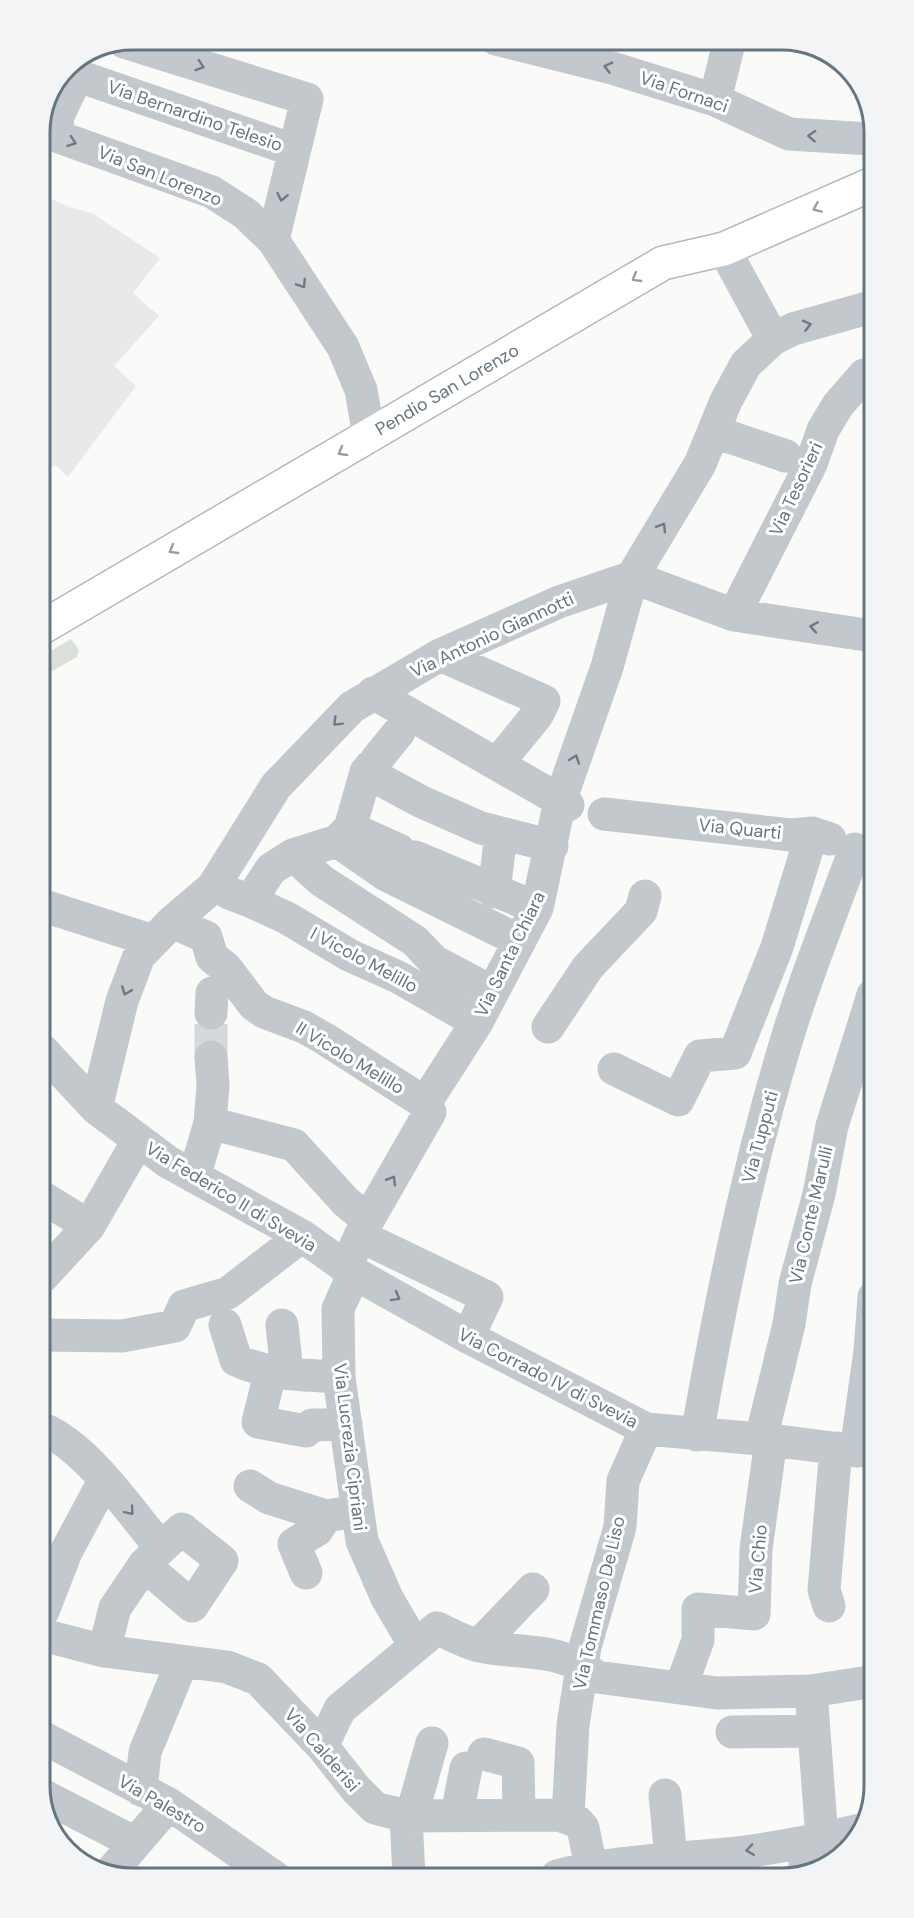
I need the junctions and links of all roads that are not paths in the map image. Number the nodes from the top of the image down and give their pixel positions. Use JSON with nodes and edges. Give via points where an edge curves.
{"nodes":[{"id":1,"x":150,"y":50,"type":"edge"},
{"id":2,"x":540,"y":50,"type":"edge"},
{"id":3,"x":727,"y":50,"type":"edge"},
{"id":4,"x":73,"y":74,"type":"edge"},
{"id":5,"x":68,"y":79,"type":"edge"},
{"id":6,"x":715,"y":100,"type":"junction"},
{"id":7,"x":864,"y":139,"type":"edge"},
{"id":8,"x":293,"y":150,"type":"junction"},
{"id":9,"x":864,"y":187,"type":"edge"},
{"id":10,"x":273,"y":240,"type":"junction"},
{"id":11,"x":724,"y":249,"type":"junction"},
{"id":12,"x":864,"y":309,"type":"edge"},
{"id":13,"x":773,"y":339,"type":"junction"},
{"id":14,"x":864,"y":375,"type":"edge"},
{"id":15,"x":715,"y":432,"type":"junction"},
{"id":16,"x":369,"y":436,"type":"junction"},
{"id":17,"x":798,"y":460,"type":"junction"},
{"id":18,"x":632,"y":578,"type":"junction"},
{"id":19,"x":734,"y":615,"type":"junction"},
{"id":20,"x":50,"y":623,"type":"edge"},
{"id":21,"x":864,"y":635,"type":"edge"},
{"id":22,"x":440,"y":655,"type":"junction"},
{"id":23,"x":373,"y":693,"type":"junction"},
{"id":24,"x":406,"y":723,"type":"junction"},
{"id":25,"x":498,"y":763,"type":"junction"},
{"id":26,"x":371,"y":766,"type":"junction"},
{"id":27,"x":564,"y":803,"type":"junction"},
{"id":28,"x":604,"y":814,"type":"dead end"},
{"id":29,"x":812,"y":832,"type":"junction"},
{"id":30,"x":344,"y":834,"type":"junction"},
{"id":31,"x":501,"y":834,"type":"junction"},
{"id":32,"x":552,"y":846,"type":"junction"},
{"id":33,"x":864,"y":853,"type":"edge"},
{"id":34,"x":293,"y":855,"type":"junction"},
{"id":35,"x":213,"y":887,"type":"junction"},
{"id":36,"x":451,"y":891,"type":"junction"},
{"id":37,"x":494,"y":891,"type":"junction"},
{"id":38,"x":645,"y":896,"type":"dead end"},
{"id":39,"x":250,"y":901,"type":"junction"},
{"id":40,"x":50,"y":907,"type":"edge"},
{"id":41,"x":537,"y":908,"type":"junction"},
{"id":42,"x":163,"y":931,"type":"junction"},
{"id":43,"x":520,"y":941,"type":"junction"},
{"id":44,"x":492,"y":992,"type":"junction"},
{"id":45,"x":749,"y":1018,"type":"junction"},
{"id":46,"x":477,"y":1022,"type":"junction"},
{"id":47,"x":864,"y":1024,"type":"edge"},
{"id":48,"x":548,"y":1027,"type":"dead end"},
{"id":49,"x":789,"y":1031,"type":"junction"},
{"id":50,"x":211,"y":1057,"type":"tunnel mouth"},
{"id":51,"x":50,"y":1059,"type":"edge"},
{"id":52,"x":614,"y":1069,"type":"dead end"},
{"id":53,"x":425,"y":1103,"type":"junction"},
{"id":54,"x":96,"y":1108,"type":"junction"},
{"id":55,"x":210,"y":1123,"type":"junction"},
{"id":56,"x":138,"y":1141,"type":"junction"},
{"id":57,"x":194,"y":1177,"type":"junction"},
{"id":58,"x":50,"y":1202,"type":"edge"},
{"id":59,"x":89,"y":1226,"type":"junction"},
{"id":60,"x":364,"y":1228,"type":"junction"},
{"id":61,"x":302,"y":1236,"type":"junction"},
{"id":62,"x":50,"y":1268,"type":"edge"},
{"id":63,"x":349,"y":1271,"type":"junction"},
{"id":64,"x":221,"y":1309,"type":"junction"},
{"id":65,"x":282,"y":1325,"type":"dead end"},
{"id":66,"x":50,"y":1335,"type":"edge"},
{"id":67,"x":468,"y":1337,"type":"junction"},
{"id":68,"x":279,"y":1372,"type":"junction"},
{"id":69,"x":339,"y":1377,"type":"junction"},
{"id":70,"x":864,"y":1390,"type":"edge"},
{"id":71,"x":345,"y":1424,"type":"junction"},
{"id":72,"x":646,"y":1429,"type":"junction"},
{"id":73,"x":50,"y":1432,"type":"edge"},
{"id":74,"x":697,"y":1435,"type":"junction"},
{"id":75,"x":766,"y":1439,"type":"junction"},
{"id":76,"x":855,"y":1449,"type":"edge"},
{"id":77,"x":104,"y":1481,"type":"junction"},
{"id":78,"x":250,"y":1486,"type":"dead end"},
{"id":79,"x":342,"y":1514,"type":"junction"},
{"id":80,"x":306,"y":1574,"type":"dead end"},
{"id":81,"x":532,"y":1589,"type":"dead end"},
{"id":82,"x":50,"y":1593,"type":"edge"},
{"id":83,"x":829,"y":1606,"type":"dead end"},
{"id":84,"x":50,"y":1637,"type":"edge"},
{"id":85,"x":415,"y":1646,"type":"junction"},
{"id":86,"x":478,"y":1646,"type":"junction"},
{"id":87,"x":104,"y":1651,"type":"junction"},
{"id":88,"x":182,"y":1662,"type":"junction"},
{"id":89,"x":582,"y":1665,"type":"junction"},
{"id":90,"x":864,"y":1683,"type":"edge"},
{"id":91,"x":681,"y":1687,"type":"junction"},
{"id":92,"x":811,"y":1691,"type":"junction"},
{"id":93,"x":814,"y":1731,"type":"junction"},
{"id":94,"x":732,"y":1732,"type":"dead end"},
{"id":95,"x":50,"y":1741,"type":"edge"},
{"id":96,"x":432,"y":1743,"type":"dead end"},
{"id":97,"x":322,"y":1746,"type":"junction"},
{"id":98,"x":665,"y":1795,"type":"dead end"},
{"id":99,"x":155,"y":1797,"type":"junction"},
{"id":100,"x":51,"y":1799,"type":"edge"},
{"id":101,"x":457,"y":1814,"type":"junction"},
{"id":102,"x":409,"y":1815,"type":"junction"},
{"id":103,"x":545,"y":1815,"type":"junction"},
{"id":104,"x":851,"y":1832,"type":"edge"},
{"id":105,"x":815,"y":1840,"type":"junction"},
{"id":106,"x":135,"y":1842,"type":"junction"},
{"id":107,"x":671,"y":1858,"type":"junction"},
{"id":108,"x":716,"y":1865,"type":"edge"},
{"id":109,"x":807,"y":1865,"type":"edge"},
{"id":110,"x":115,"y":1867,"type":"edge"},
{"id":111,"x":591,"y":1867,"type":"junction"},
{"id":112,"x":261,"y":1868,"type":"edge"},
{"id":113,"x":409,"y":1868,"type":"edge"},
{"id":114,"x":587,"y":1868,"type":"edge"}],
"edges":[{"from":1,"to":8,"type":"street","one_way":true,"via":[[307,99]]},
{"from":6,"to":2,"type":"street","name":"Via Fornaci","one_way":true},
{"from":3,"to":6,"type":"street"},
{"from":4,"to":8,"type":"street","name":"Via Bernardino Telesio"},
{"from":5,"to":10,"type":"street","name":"Via San Lorenzo","one_way":true,"via":[[57,117],[59,137],[212,192],[246,214]]},
{"from":7,"to":6,"type":"street","name":"Via Fornaci","one_way":true,"via":[[789,134]]},
{"from":8,"to":10,"type":"street","one_way":true},
{"from":9,"to":11,"type":"street","name":"Pendio San Lorenzo","one_way":true},
{"from":10,"to":16,"type":"street","name":"Via San Lorenzo","one_way":true,"via":[[343,347],[361,390]]},
{"from":11,"to":13,"type":"street"},
{"from":11,"to":16,"type":"street","name":"Pendio San Lorenzo","one_way":true,"via":[[663,263]]},
{"from":13,"to":12,"type":"street","name":"Via Santa Chiara","one_way":true,"via":[[793,329]]},
{"from":13,"to":15,"type":"street","name":"Via Santa Chiara","via":[[746,364]]},
{"from":14,"to":17,"type":"street","name":"Via Tesorieri"},
{"from":15,"to":17,"type":"street"},
{"from":18,"to":15,"type":"street","name":"Via Santa Chiara","one_way":true},
{"from":16,"to":20,"type":"street","name":"Pendio San Lorenzo","one_way":true},
{"from":17,"to":19,"type":"street","name":"Via Tesorieri"},
{"from":18,"to":19,"type":"street"},
{"from":18,"to":22,"type":"street","name":"Via Antonio Giannotti","via":[[559,602]]},
{"from":27,"to":18,"type":"street","name":"Via Santa Chiara","one_way":true},
{"from":21,"to":19,"type":"street","one_way":true},
{"from":22,"to":23,"type":"street","name":"Via Antonio Giannotti"},
{"from":22,"to":25,"type":"street","via":[[544,701]]},
{"from":23,"to":24,"type":"street"},
{"from":23,"to":35,"type":"street","name":"Via Antonio Giannotti","one_way":true,"via":[[352,707],[276,786]]},
{"from":24,"to":25,"type":"street"},
{"from":24,"to":26,"type":"street"},
{"from":25,"to":27,"type":"street"},
{"from":26,"to":30,"type":"street"},
{"from":26,"to":31,"type":"street","via":[[422,802]]},
{"from":27,"to":32,"type":"street","name":"Via Santa Chiara"},
{"from":28,"to":29,"type":"street","name":"Via Quarti","via":[[791,835]]},
{"from":29,"to":33,"type":"street","name":"Via Quarti"},
{"from":29,"to":45,"type":"street","via":[[777,947]]},
{"from":30,"to":34,"type":"street"},
{"from":30,"to":36,"type":"street","via":[[407,854]]},
{"from":30,"to":36,"type":"street","via":[[386,875]]},
{"from":31,"to":32,"type":"street"},
{"from":31,"to":37,"type":"street"},
{"from":32,"to":41,"type":"street","name":"Via Santa Chiara"},
{"from":33,"to":49,"type":"street","name":"Via Tupputi"},
{"from":34,"to":39,"type":"street","via":[[271,869]]},
{"from":34,"to":44,"type":"street","via":[[321,881],[415,941],[434,961]]},
{"from":35,"to":39,"type":"street"},
{"from":35,"to":42,"type":"street","name":"Via Antonio Giannotti"},
{"from":36,"to":37,"type":"street"},
{"from":36,"to":43,"type":"street"},
{"from":37,"to":41,"type":"street"},
{"from":38,"to":48,"type":"street","via":[[641,911],[588,967]]},
{"from":39,"to":46,"type":"street","name":"I Vicolo Melillo"},
{"from":40,"to":42,"type":"street","name":"II Vicolo Melillo"},
{"from":41,"to":43,"type":"street","name":"Via Santa Chiara"},
{"from":42,"to":53,"type":"street","name":"II Vicolo Melillo","via":[[206,937],[212,983],[226,968],[264,1012],[304,1027]]},
{"from":42,"to":54,"type":"street","name":"Via Antonio Giannotti","one_way":true,"via":[[139,956],[122,1001]]},
{"from":43,"to":44,"type":"street","name":"Via Santa Chiara"},
{"from":44,"to":46,"type":"street","name":"Via Santa Chiara"},
{"from":45,"to":49,"type":"street"},
{"from":45,"to":52,"type":"street","via":[[735,1053],[700,1056],[678,1100]]},
{"from":46,"to":53,"type":"street","name":"Via Santa Chiara"},
{"from":47,"to":75,"type":"street","name":"Via Conte Marulli","via":[[832,1126],[795,1284]]},
{"from":49,"to":74,"type":"street","name":"Via Tupputi","via":[[753,1157],[724,1283]]},
{"from":50,"to":55,"type":"street"},
{"from":51,"to":54,"type":"street","name":"Via Federico II di Svevia"},
{"from":60,"to":53,"type":"street","name":"Via Santa Chiara","one_way":true,"via":[[430,1112]]},
{"from":54,"to":56,"type":"street","name":"Via Federico II di Svevia"},
{"from":55,"to":57,"type":"street"},
{"from":55,"to":60,"type":"street","via":[[294,1145],[346,1202]]},
{"from":56,"to":57,"type":"street","name":"Via Federico II di Svevia"},
{"from":56,"to":59,"type":"street"},
{"from":57,"to":61,"type":"street","name":"Via Federico II di Svevia"},
{"from":58,"to":59,"type":"street"},
{"from":59,"to":62,"type":"street"},
{"from":60,"to":63,"type":"street","name":"Via Santa Chiara"},
{"from":60,"to":67,"type":"street","via":[[487,1297]]},
{"from":61,"to":63,"type":"street","name":"Via Federico II di Svevia"},
{"from":61,"to":64,"type":"street","via":[[243,1284]]},
{"from":63,"to":67,"type":"street","name":"Via Corrado IV di Svevia","one_way":true},
{"from":63,"to":69,"type":"street","name":"Via Lucrezia Cipriani","via":[[338,1309]]},
{"from":64,"to":66,"type":"street","via":[[184,1306],[175,1326],[122,1336]]},
{"from":64,"to":68,"type":"street","via":[[236,1360]]},
{"from":65,"to":68,"type":"street"},
{"from":67,"to":72,"type":"street","name":"Via Corrado IV di Svevia"},
{"from":68,"to":69,"type":"street"},
{"from":68,"to":71,"type":"street","via":[[258,1422],[304,1442],[312,1425]]},
{"from":69,"to":71,"type":"street","name":"Via Lucrezia Cipriani"},
{"from":70,"to":76,"type":"street"},
{"from":71,"to":79,"type":"street","name":"Via Lucrezia Cipriani"},
{"from":72,"to":74,"type":"street","name":"Via Corrado IV di Svevia"},
{"from":72,"to":89,"type":"street","name":"Via Tommaso De Liso","via":[[623,1481],[620,1527]]},
{"from":73,"to":77,"type":"street","via":[[83,1455]]},
{"from":74,"to":75,"type":"street","name":"Via Corrado IV di Svevia"},
{"from":75,"to":76,"type":"street","name":"Via Corrado IV di Svevia"},
{"from":75,"to":91,"type":"street","name":"Via Chio","via":[[754,1614],[698,1609],[698,1640]]},
{"from":76,"to":83,"type":"street","via":[[824,1590]]},
{"from":77,"to":82,"type":"street","via":[[66,1552]]},
{"from":77,"to":87,"type":"street","one_way":true,"via":[[153,1556],[115,1608]]},
{"from":78,"to":79,"type":"street","via":[[268,1498]]},
{"from":79,"to":80,"type":"street","via":[[294,1544]]},
{"from":79,"to":85,"type":"street","name":"Via Lucrezia Cipriani","via":[[362,1541],[387,1598]]},
{"from":81,"to":86,"type":"street"},
{"from":84,"to":87,"type":"street","name":"Via Calderisi"},
{"from":85,"to":86,"type":"street","via":[[437,1628]]},
{"from":85,"to":97,"type":"street","via":[[340,1709]]},
{"from":86,"to":89,"type":"street","via":[[551,1653]]},
{"from":87,"to":88,"type":"street","name":"Via Calderisi"},
{"from":88,"to":97,"type":"street","name":"Via Calderisi","via":[[227,1667],[258,1679]]},
{"from":88,"to":99,"type":"street","via":[[145,1752]]},
{"from":89,"to":91,"type":"street","via":[[597,1677]]},
{"from":89,"to":103,"type":"street","name":"Via Tommaso De Liso","via":[[573,1725]]},
{"from":90,"to":92,"type":"street"},
{"from":91,"to":92,"type":"street","via":[[717,1693]]},
{"from":92,"to":93,"type":"street"},
{"from":93,"to":94,"type":"street"},
{"from":93,"to":105,"type":"street"},
{"from":95,"to":99,"type":"street","name":"Via Palestro"},
{"from":96,"to":102,"type":"street"},
{"from":97,"to":102,"type":"street","name":"Via Calderisi","via":[[375,1808]]},
{"from":98,"to":107,"type":"street"},
{"from":99,"to":106,"type":"street"},
{"from":99,"to":112,"type":"street","name":"Via Palestro"},
{"from":100,"to":106,"type":"street"},
{"from":101,"to":102,"type":"street","name":"Via Calderisi"},
{"from":101,"to":103,"type":"street","name":"Via Calderisi"},
{"from":101,"to":103,"type":"street","via":[[475,1761],[518,1763]]},
{"from":102,"to":113,"type":"street"},
{"from":103,"to":111,"type":"street","via":[[583,1828]]},
{"from":104,"to":105,"type":"street"},
{"from":105,"to":108,"type":"street","one_way":true},
{"from":105,"to":109,"type":"street"},
{"from":106,"to":110,"type":"street"},
{"from":107,"to":108,"type":"street"},
{"from":107,"to":111,"type":"street"},
{"from":111,"to":114,"type":"street"}]}
